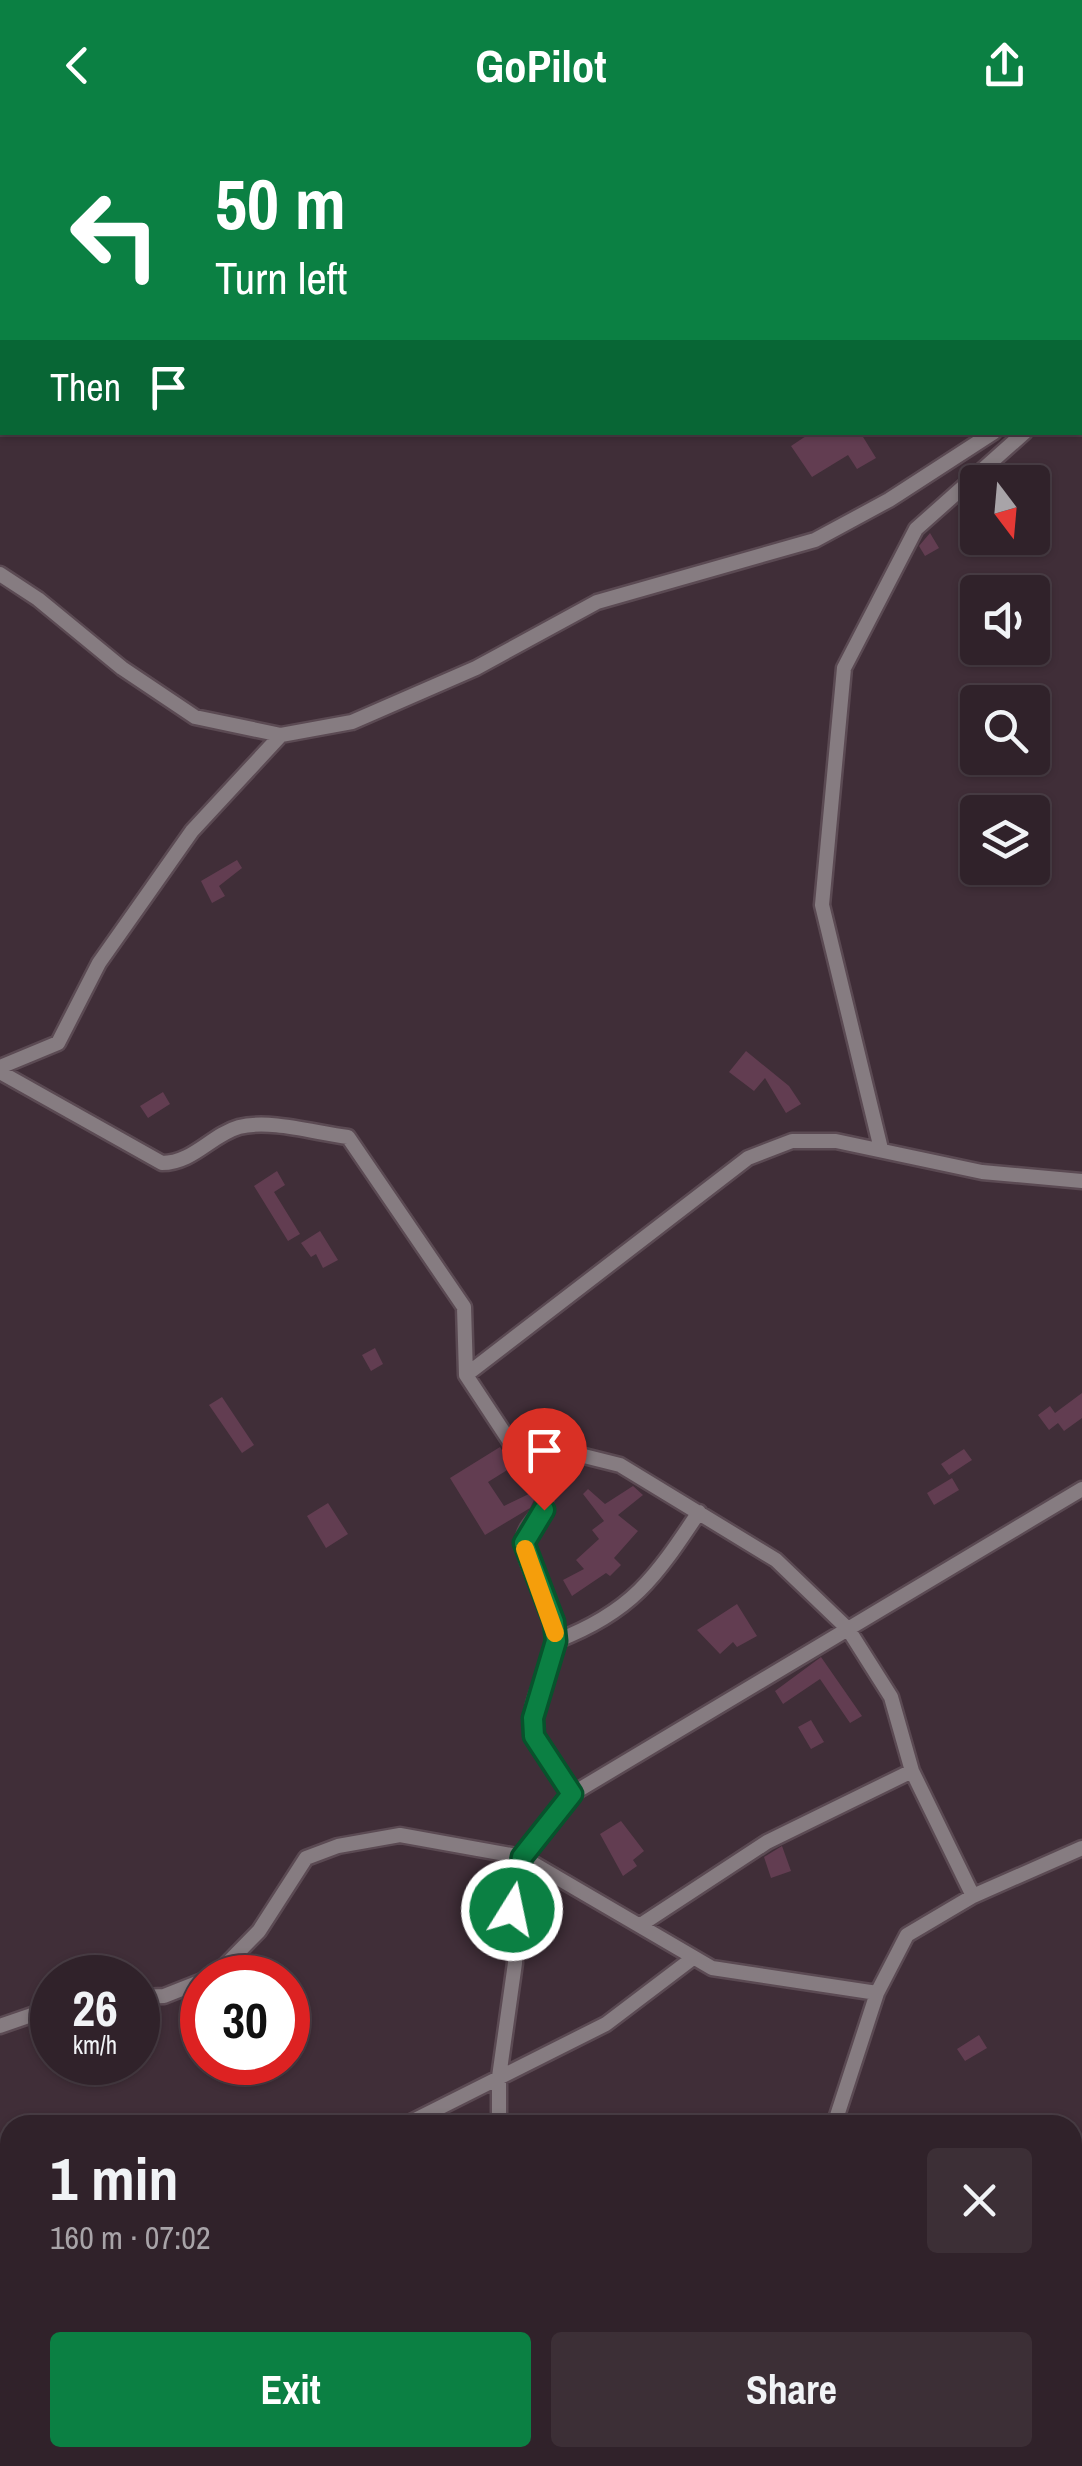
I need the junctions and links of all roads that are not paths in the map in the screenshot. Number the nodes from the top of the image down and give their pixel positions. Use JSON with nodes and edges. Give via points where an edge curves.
{"nodes":[{"id":1,"x":989,"y":435,"type":"edge"},
{"id":2,"x":1022,"y":435,"type":"edge"},
{"id":3,"x":0,"y":574,"type":"edge"},
{"id":4,"x":281,"y":735,"type":"junction"},
{"id":5,"x":0,"y":1070,"type":"edge"},
{"id":6,"x":882,"y":1149,"type":"junction"},
{"id":7,"x":1082,"y":1181,"type":"edge"},
{"id":8,"x":466,"y":1375,"type":"junction"},
{"id":9,"x":527,"y":1467,"type":"junction"},
{"id":10,"x":1082,"y":1488,"type":"edge"},
{"id":11,"x":699,"y":1512,"type":"junction"},
{"id":12,"x":848,"y":1630,"type":"junction"},
{"id":13,"x":556,"y":1641,"type":"junction"},
{"id":14,"x":912,"y":1771,"type":"junction"},
{"id":15,"x":572,"y":1794,"type":"junction"},
{"id":16,"x":1082,"y":1849,"type":"edge"},
{"id":17,"x":522,"y":1857,"type":"junction"},
{"id":18,"x":973,"y":1896,"type":"junction"},
{"id":19,"x":642,"y":1924,"type":"junction"},
{"id":20,"x":236,"y":1955,"type":"edge"},
{"id":21,"x":693,"y":1958,"type":"junction"},
{"id":22,"x":877,"y":1993,"type":"junction"},
{"id":23,"x":30,"y":2016,"type":"edge"},
{"id":24,"x":0,"y":2026,"type":"edge"},
{"id":25,"x":499,"y":2076,"type":"junction"},
{"id":26,"x":424,"y":2115,"type":"edge"},
{"id":27,"x":498,"y":2115,"type":"edge"},
{"id":28,"x":837,"y":2115,"type":"edge"}],
"edges":[{"from":1,"to":4,"type":"street","via":[[816,540],[597,602],[476,668],[352,722]]},
{"from":2,"to":6,"type":"street","via":[[916,529],[844,668],[822,904]]},
{"from":3,"to":4,"type":"street","via":[[196,718]]},
{"from":4,"to":5,"type":"street","via":[[192,830],[100,963],[58,1042]]},
{"from":5,"to":8,"type":"street","via":[[162,1163],[176,1163],[237,1128],[266,1125],[348,1137],[464,1307]]},
{"from":6,"to":7,"type":"street","via":[[982,1172]]},
{"from":6,"to":8,"type":"street","via":[[792,1141],[748,1158]]},
{"from":8,"to":9,"type":"street"},
{"from":9,"to":11,"type":"street","via":[[580,1455],[620,1466]]},
{"from":9,"to":13,"type":"street","via":[[546,1500],[524,1543]]},
{"from":10,"to":12,"type":"street"},
{"from":11,"to":12,"type":"street","via":[[776,1560]]},
{"from":11,"to":13,"type":"street","via":[[654,1580],[593,1627]]},
{"from":12,"to":14,"type":"street","via":[[891,1696]]},
{"from":12,"to":15,"type":"street"},
{"from":13,"to":15,"type":"street","via":[[533,1718],[534,1736]]},
{"from":14,"to":18,"type":"street"},
{"from":14,"to":19,"type":"street","via":[[767,1842]]},
{"from":15,"to":17,"type":"street"},
{"from":16,"to":18,"type":"street"},
{"from":17,"to":19,"type":"street"},
{"from":17,"to":20,"type":"street","via":[[400,1835],[338,1846],[306,1858]]},
{"from":17,"to":25,"type":"street"},
{"from":18,"to":22,"type":"street","via":[[907,1935]]},
{"from":19,"to":21,"type":"street"},
{"from":21,"to":22,"type":"street","via":[[712,1968]]},
{"from":21,"to":25,"type":"street","via":[[606,2024]]},
{"from":22,"to":28,"type":"street"},
{"from":23,"to":24,"type":"street"},
{"from":25,"to":26,"type":"street"},
{"from":25,"to":27,"type":"street"}]}
